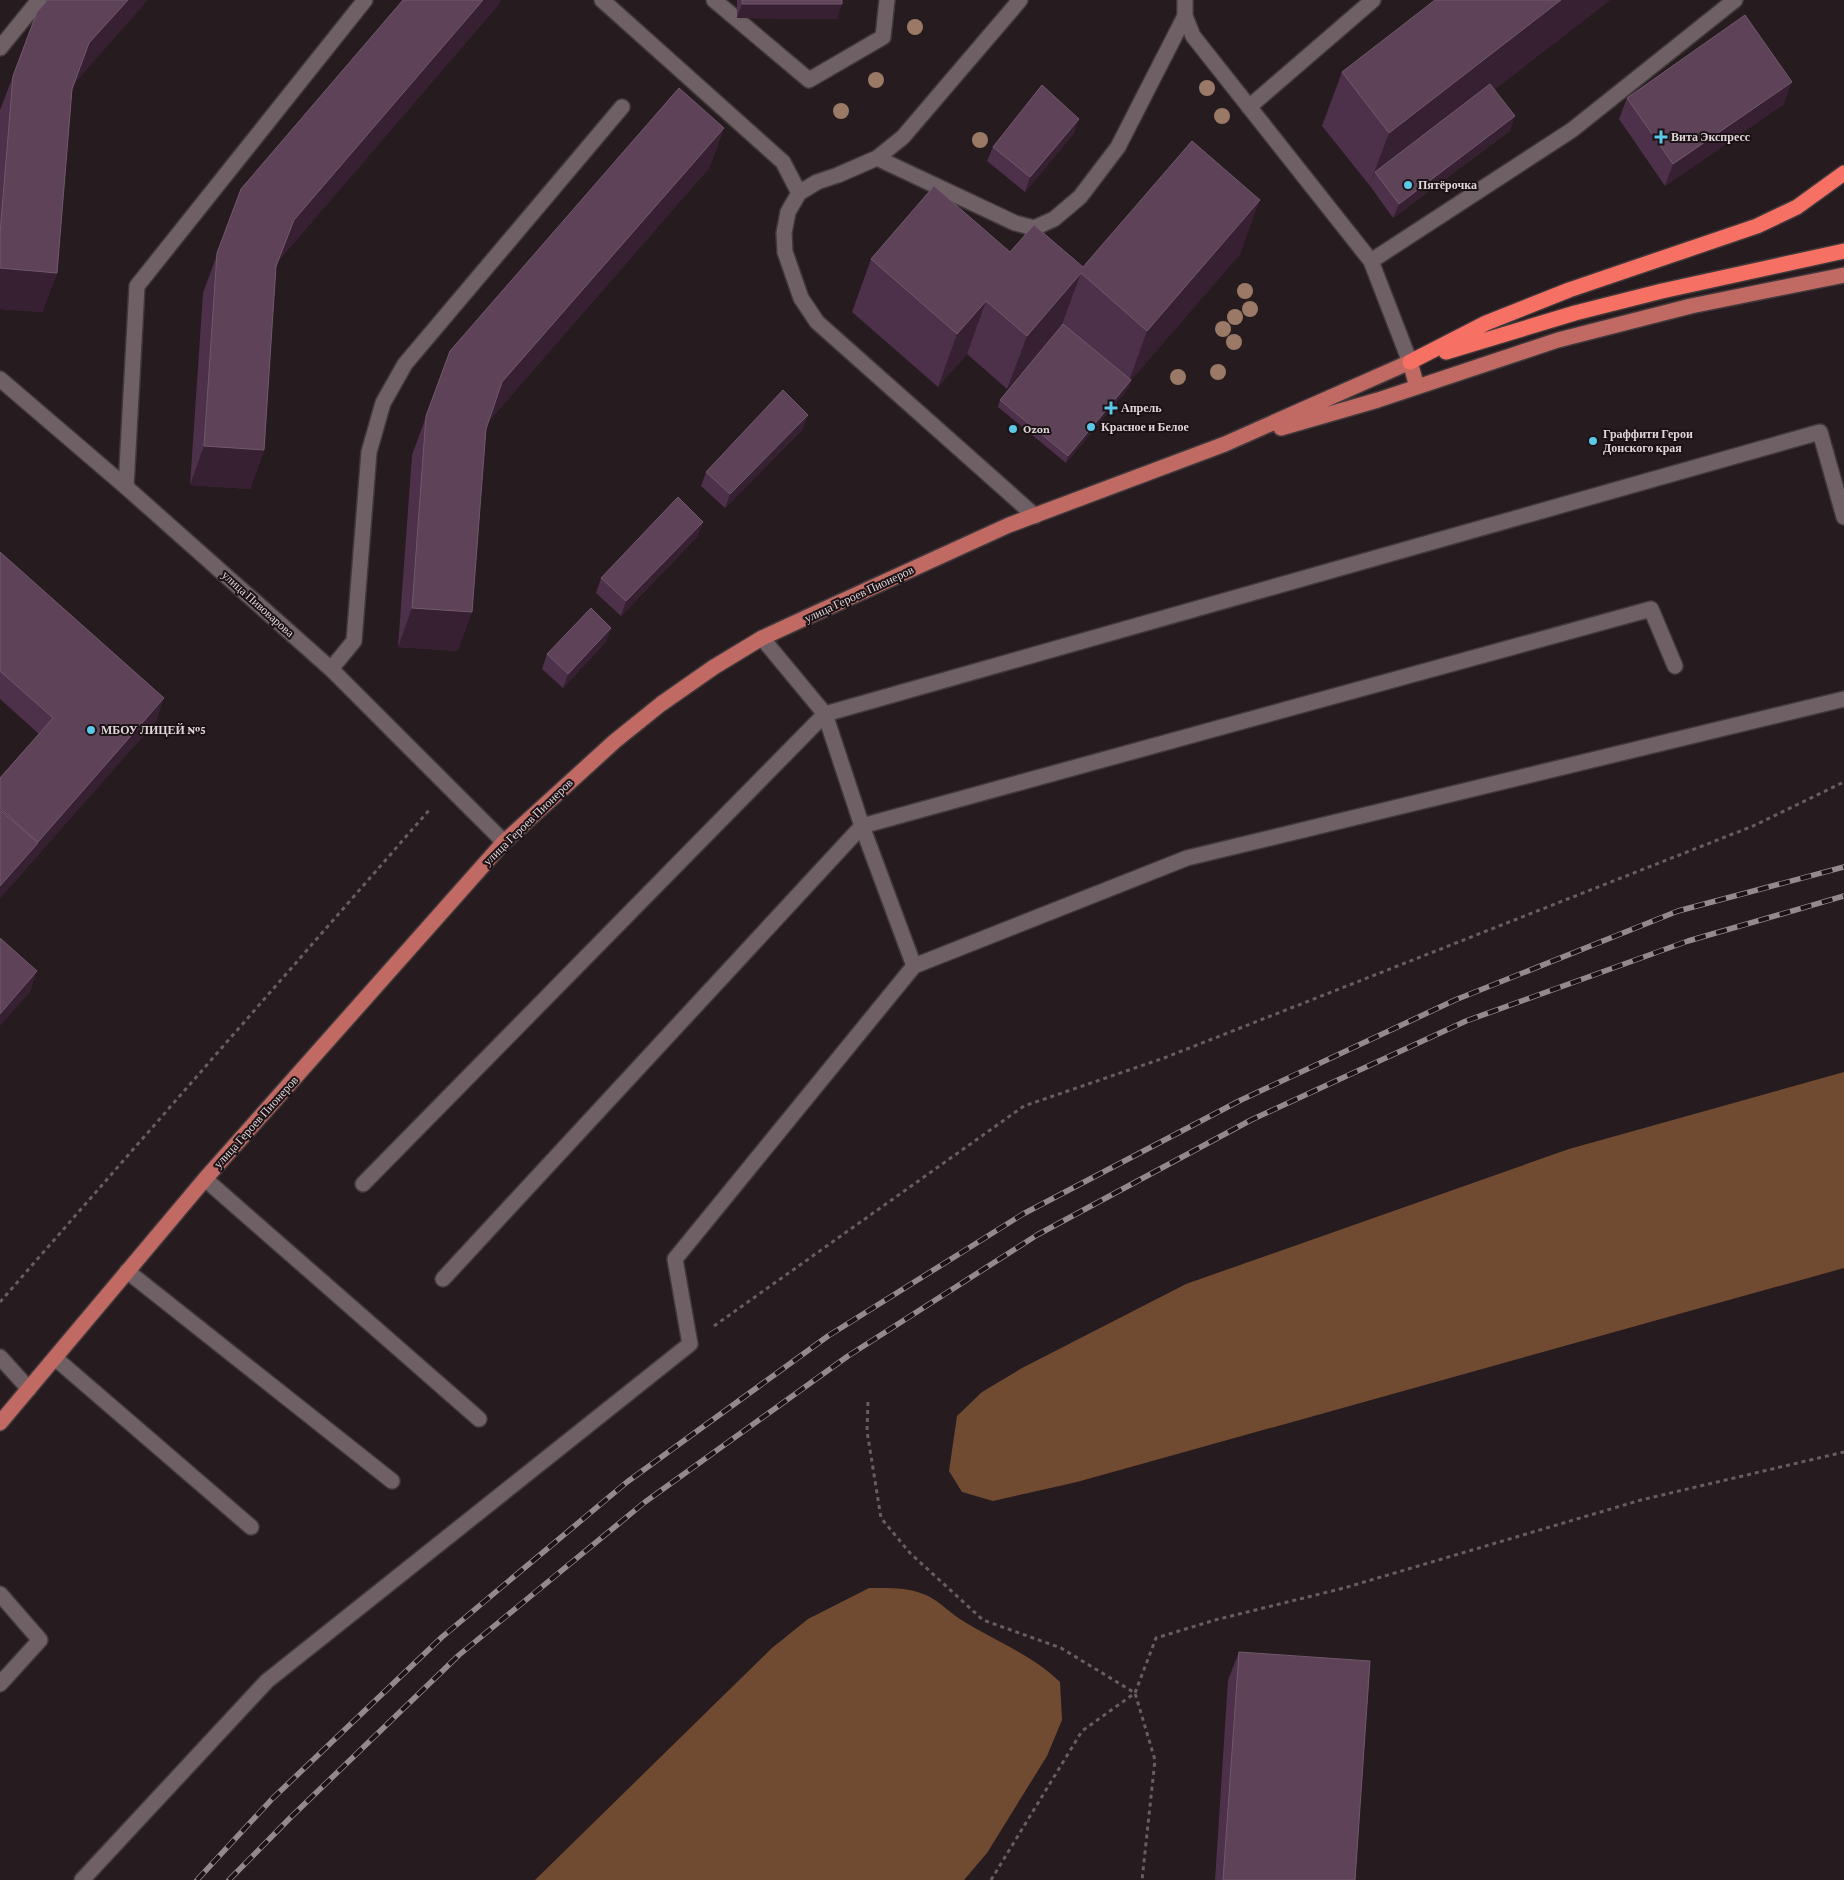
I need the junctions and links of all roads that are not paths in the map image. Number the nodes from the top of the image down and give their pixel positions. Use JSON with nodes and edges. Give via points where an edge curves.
{"nodes":[{"id":1,"x":39,"y":0,"type":"edge"},
{"id":2,"x":365,"y":0,"type":"edge"},
{"id":3,"x":602,"y":0,"type":"edge"},
{"id":4,"x":714,"y":0,"type":"edge"},
{"id":5,"x":887,"y":0,"type":"edge"},
{"id":6,"x":1020,"y":0,"type":"edge"},
{"id":7,"x":1185,"y":0,"type":"edge"},
{"id":8,"x":1373,"y":0,"type":"edge"},
{"id":9,"x":1735,"y":0,"type":"edge"},
{"id":10,"x":1185,"y":16,"type":"junction"},
{"id":11,"x":0,"y":48,"type":"edge"},
{"id":12,"x":622,"y":106,"type":"dead end"},
{"id":13,"x":1249,"y":107,"type":"junction"},
{"id":14,"x":877,"y":158,"type":"junction"},
{"id":15,"x":1844,"y":173,"type":"edge"},
{"id":16,"x":799,"y":193,"type":"junction"},
{"id":17,"x":1844,"y":251,"type":"edge"},
{"id":18,"x":1371,"y":261,"type":"junction"},
{"id":19,"x":1844,"y":275,"type":"edge"},
{"id":20,"x":1410,"y":362,"type":"junction"},
{"id":21,"x":0,"y":379,"type":"edge"},
{"id":22,"x":1417,"y":387,"type":"junction"},
{"id":23,"x":1225,"y":444,"type":"junction"},
{"id":24,"x":126,"y":487,"type":"junction"},
{"id":25,"x":1035,"y":516,"type":"junction"},
{"id":26,"x":1844,"y":517,"type":"edge"},
{"id":27,"x":762,"y":638,"type":"junction"},
{"id":28,"x":1675,"y":666,"type":"dead end"},
{"id":29,"x":331,"y":669,"type":"junction"},
{"id":30,"x":1844,"y":699,"type":"edge"},
{"id":31,"x":825,"y":714,"type":"junction"},
{"id":32,"x":862,"y":826,"type":"junction"},
{"id":33,"x":504,"y":842,"type":"junction"},
{"id":34,"x":914,"y":966,"type":"junction"},
{"id":35,"x":205,"y":1179,"type":"junction"},
{"id":36,"x":363,"y":1184,"type":"dead end"},
{"id":37,"x":127,"y":1271,"type":"junction"},
{"id":38,"x":443,"y":1279,"type":"dead end"},
{"id":39,"x":0,"y":1357,"type":"edge"},
{"id":40,"x":55,"y":1358,"type":"junction"},
{"id":41,"x":29,"y":1389,"type":"junction"},
{"id":42,"x":479,"y":1419,"type":"dead end"},
{"id":43,"x":0,"y":1423,"type":"edge"},
{"id":44,"x":392,"y":1481,"type":"dead end"},
{"id":45,"x":251,"y":1527,"type":"dead end"},
{"id":46,"x":0,"y":1594,"type":"edge"},
{"id":47,"x":0,"y":1684,"type":"edge"},
{"id":48,"x":82,"y":1880,"type":"edge"}],
"edges":[{"from":1,"to":11,"type":"street"},
{"from":2,"to":24,"type":"street","via":[[136,286]]},
{"from":3,"to":16,"type":"street","via":[[783,162]]},
{"from":4,"to":5,"type":"street","via":[[809,80],[883,37]]},
{"from":6,"to":14,"type":"street","via":[[903,137]]},
{"from":7,"to":10,"type":"street"},
{"from":8,"to":13,"type":"street"},
{"from":9,"to":18,"type":"street","via":[[1572,130]]},
{"from":10,"to":13,"type":"street","via":[[1193,36]]},
{"from":10,"to":14,"type":"street","via":[[1118,147],[1080,197],[1054,219],[1034,228],[1015,223]]},
{"from":12,"to":29,"type":"street","via":[[405,364],[383,402],[369,452],[354,641]]},
{"from":13,"to":18,"type":"street"},
{"from":14,"to":16,"type":"street","via":[[817,182]]},
{"from":15,"to":20,"type":"highway","via":[[1798,206],[1757,226],[1486,323]]},
{"from":16,"to":25,"type":"street","via":[[788,212],[785,252],[801,298],[817,322]]},
{"from":17,"to":20,"type":"highway","via":[[1575,312]]},
{"from":18,"to":20,"type":"street"},
{"from":19,"to":22,"type":"main road","via":[[1691,306],[1558,340]]},
{"from":20,"to":22,"type":"main road"},
{"from":20,"to":23,"type":"main road"},
{"from":21,"to":24,"type":"street","name":"улица Пивоварова"},
{"from":22,"to":23,"type":"main road"},
{"from":23,"to":25,"type":"main road","name":"улица Героев Пионеров"},
{"from":24,"to":29,"type":"street","name":"улица Пивоварова"},
{"from":25,"to":27,"type":"main road","name":"улица Героев Пионеров"},
{"from":26,"to":31,"type":"street","via":[[1820,432]]},
{"from":27,"to":31,"type":"street"},
{"from":27,"to":33,"type":"main road","name":"улица Героев Пионеров","via":[[714,667],[614,740]]},
{"from":28,"to":32,"type":"street","via":[[1651,609]]},
{"from":29,"to":33,"type":"street","name":"улица Пивоварова"},
{"from":30,"to":34,"type":"street","via":[[1187,858]]},
{"from":31,"to":32,"type":"street"},
{"from":31,"to":36,"type":"street"},
{"from":32,"to":34,"type":"street"},
{"from":32,"to":38,"type":"street"},
{"from":33,"to":35,"type":"main road","name":"улица Героев Пионеров"},
{"from":34,"to":48,"type":"street","via":[[675,1260],[690,1344],[268,1681]]},
{"from":35,"to":37,"type":"main road","name":"улица Героев Пионеров"},
{"from":35,"to":42,"type":"street"},
{"from":37,"to":40,"type":"main road","name":"улица Героев Пионеров"},
{"from":37,"to":44,"type":"street"},
{"from":39,"to":41,"type":"street"},
{"from":40,"to":41,"type":"main road","name":"улица Героев Пионеров"},
{"from":40,"to":45,"type":"street"},
{"from":41,"to":43,"type":"main road","name":"улица Героев Пионеров"},
{"from":46,"to":47,"type":"street","via":[[40,1640]]}]}
